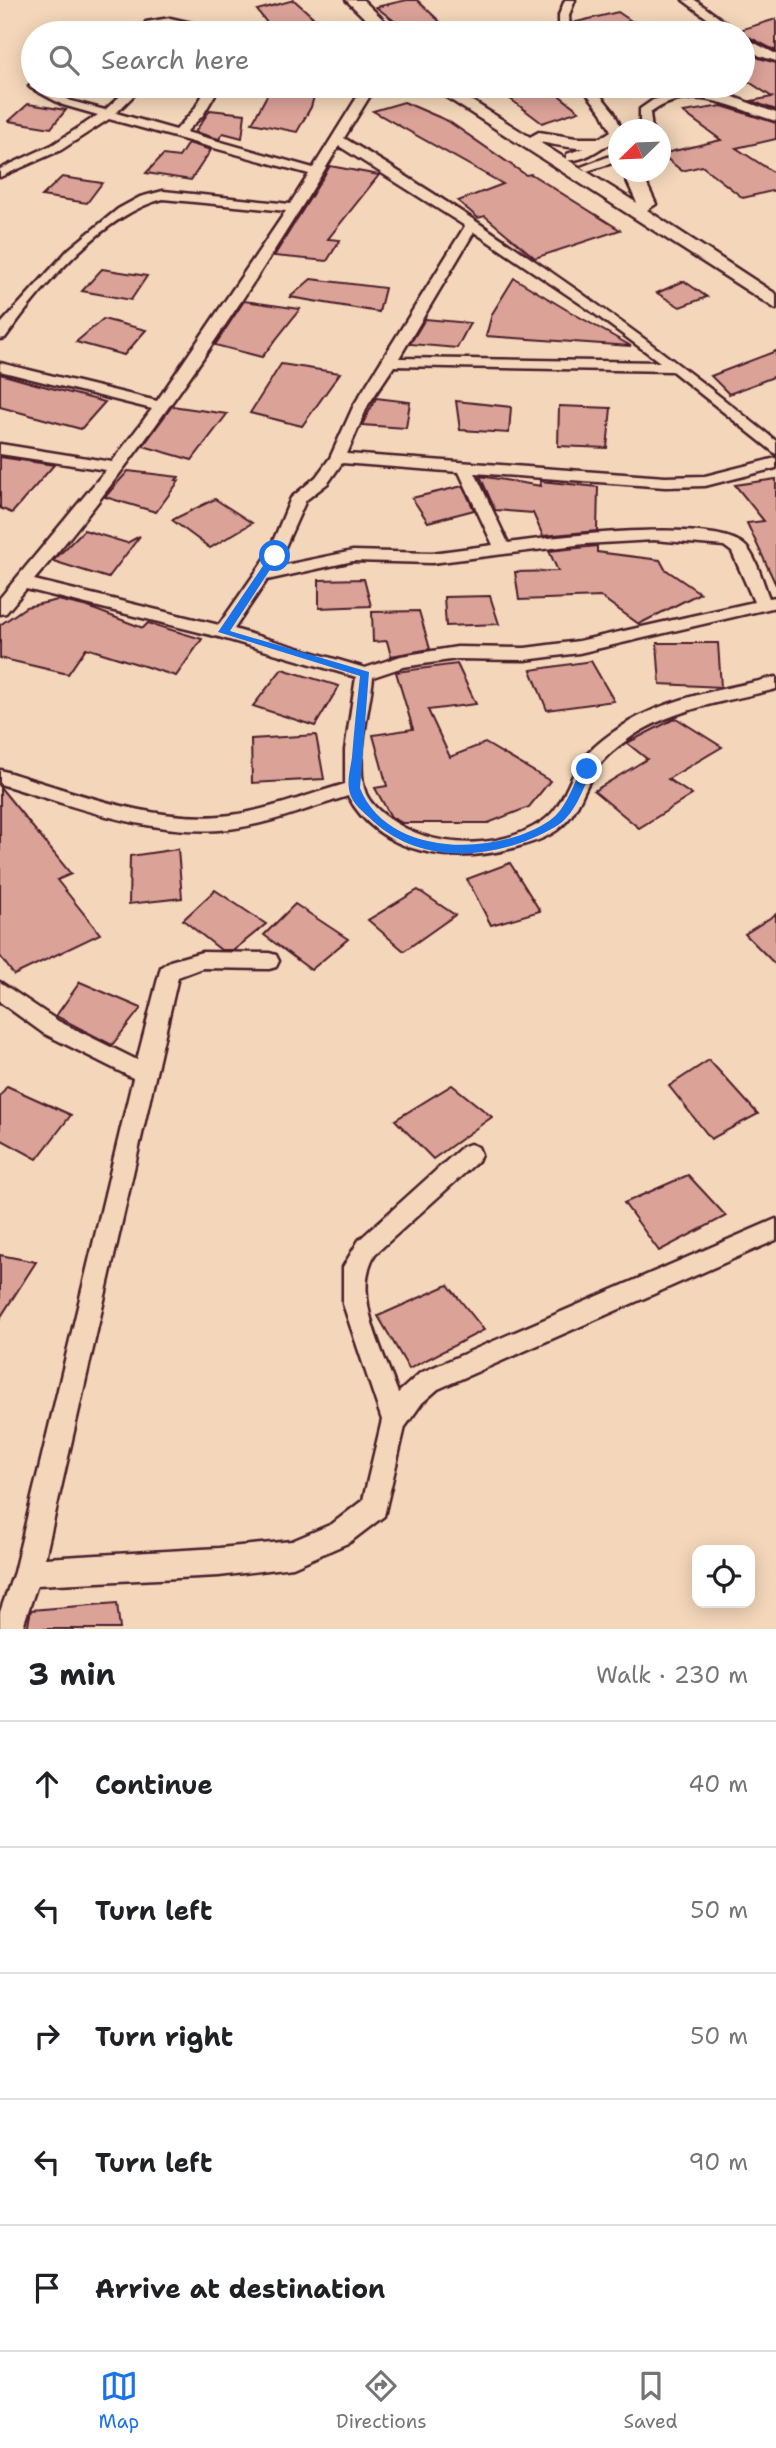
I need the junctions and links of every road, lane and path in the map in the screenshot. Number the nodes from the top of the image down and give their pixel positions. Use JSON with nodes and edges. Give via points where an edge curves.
{"nodes":[{"id":1,"x":570,"y":0,"type":"edge"},
{"id":2,"x":688,"y":0,"type":"edge"},
{"id":3,"x":347,"y":4,"type":"edge"},
{"id":4,"x":358,"y":21,"type":"edge"},
{"id":5,"x":372,"y":21,"type":"edge"},
{"id":6,"x":564,"y":21,"type":"edge"},
{"id":7,"x":717,"y":21,"type":"edge"},
{"id":8,"x":755,"y":48,"type":"edge"},
{"id":9,"x":776,"y":58,"type":"edge"},
{"id":10,"x":58,"y":98,"type":"edge"},
{"id":11,"x":126,"y":98,"type":"edge"},
{"id":12,"x":207,"y":98,"type":"edge"},
{"id":13,"x":363,"y":98,"type":"edge"},
{"id":14,"x":456,"y":98,"type":"edge"},
{"id":15,"x":479,"y":98,"type":"edge"},
{"id":16,"x":597,"y":98,"type":"edge"},
{"id":17,"x":673,"y":98,"type":"edge"},
{"id":18,"x":708,"y":98,"type":"edge"},
{"id":19,"x":110,"y":115,"type":"junction"},
{"id":20,"x":776,"y":117,"type":"edge"},
{"id":21,"x":609,"y":119,"type":"edge"},
{"id":22,"x":645,"y":119,"type":"edge"},
{"id":23,"x":178,"y":134,"type":"junction"},
{"id":24,"x":539,"y":137,"type":"junction"},
{"id":25,"x":608,"y":137,"type":"edge"},
{"id":26,"x":608,"y":138,"type":"edge"},
{"id":27,"x":337,"y":139,"type":"junction"},
{"id":28,"x":571,"y":157,"type":"junction"},
{"id":29,"x":608,"y":161,"type":"edge"},
{"id":30,"x":587,"y":167,"type":"junction"},
{"id":31,"x":0,"y":173,"type":"edge"},
{"id":32,"x":318,"y":173,"type":"junction"},
{"id":33,"x":637,"y":182,"type":"edge"},
{"id":34,"x":647,"y":204,"type":"junction"},
{"id":35,"x":294,"y":208,"type":"junction"},
{"id":36,"x":471,"y":226,"type":"junction"},
{"id":37,"x":776,"y":285,"type":"edge"},
{"id":38,"x":776,"y":303,"type":"edge"},
{"id":39,"x":0,"y":335,"type":"edge"},
{"id":40,"x":390,"y":362,"type":"junction"},
{"id":41,"x":0,"y":367,"type":"edge"},
{"id":42,"x":676,"y":367,"type":"junction"},
{"id":43,"x":159,"y":406,"type":"junction"},
{"id":44,"x":0,"y":449,"type":"edge"},
{"id":45,"x":776,"y":449,"type":"edge"},
{"id":46,"x":338,"y":458,"type":"junction"},
{"id":47,"x":776,"y":463,"type":"edge"},
{"id":48,"x":115,"y":467,"type":"junction"},
{"id":49,"x":465,"y":467,"type":"junction"},
{"id":50,"x":502,"y":547,"type":"junction"},
{"id":51,"x":262,"y":576,"type":"junction"},
{"id":52,"x":23,"y":583,"type":"junction"},
{"id":53,"x":770,"y":604,"type":"edge"},
{"id":54,"x":0,"y":609,"type":"edge"},
{"id":55,"x":223,"y":632,"type":"junction"},
{"id":56,"x":365,"y":674,"type":"junction"},
{"id":57,"x":776,"y":683,"type":"edge"},
{"id":58,"x":0,"y":777,"type":"edge"},
{"id":59,"x":354,"y":788,"type":"junction"},
{"id":60,"x":269,"y":961,"type":"dead end"},
{"id":61,"x":0,"y":990,"type":"edge"},
{"id":62,"x":145,"y":1074,"type":"junction"},
{"id":63,"x":470,"y":1154,"type":"dead end"},
{"id":64,"x":776,"y":1229,"type":"edge"},
{"id":65,"x":394,"y":1417,"type":"junction"},
{"id":66,"x":28,"y":1572,"type":"junction"},
{"id":67,"x":8,"y":1629,"type":"edge"}],
"edges":[{"from":1,"to":6,"type":"street"},
{"from":2,"to":7,"type":"street"},
{"from":3,"to":4,"type":"main road"},
{"from":3,"to":5,"type":"main road"},
{"from":8,"to":9,"type":"street"},
{"from":10,"to":19,"type":"street"},
{"from":11,"to":19,"type":"street"},
{"from":12,"to":23,"type":"street"},
{"from":13,"to":27,"type":"street"},
{"from":14,"to":38,"type":"main road"},
{"from":15,"to":24,"type":"main road"},
{"from":16,"to":21,"type":"street"},
{"from":17,"to":22,"type":"street","via":[[653,103],[644,112]]},
{"from":18,"to":20,"type":"street"},
{"from":19,"to":23,"type":"street"},
{"from":19,"to":31,"type":"street","via":[[63,145]]},
{"from":23,"to":32,"type":"street"},
{"from":24,"to":25,"type":"main road","via":[[576,143]]},
{"from":24,"to":28,"type":"main road"},
{"from":26,"to":28,"type":"street"},
{"from":27,"to":32,"type":"street"},
{"from":27,"to":36,"type":"street"},
{"from":28,"to":30,"type":"main road"},
{"from":29,"to":30,"type":"street"},
{"from":30,"to":34,"type":"main road"},
{"from":32,"to":35,"type":"street"},
{"from":33,"to":34,"type":"main road"},
{"from":34,"to":37,"type":"main road"},
{"from":35,"to":39,"type":"street","via":[[163,195],[145,198],[124,209],[61,265]]},
{"from":35,"to":43,"type":"street"},
{"from":36,"to":40,"type":"street"},
{"from":36,"to":42,"type":"street"},
{"from":40,"to":42,"type":"street"},
{"from":40,"to":46,"type":"street","via":[[361,405]]},
{"from":41,"to":43,"type":"street"},
{"from":42,"to":45,"type":"street"},
{"from":43,"to":48,"type":"street"},
{"from":44,"to":48,"type":"street"},
{"from":46,"to":49,"type":"street"},
{"from":46,"to":51,"type":"street","via":[[322,480],[299,498]]},
{"from":47,"to":49,"type":"street","via":[[731,477],[685,482]]},
{"from":48,"to":52,"type":"street"},
{"from":49,"to":50,"type":"street"},
{"from":50,"to":51,"type":"street","via":[[440,558],[333,558]]},
{"from":50,"to":53,"type":"street","via":[[635,533],[728,542],[739,549]]},
{"from":51,"to":55,"type":"street"},
{"from":52,"to":54,"type":"street"},
{"from":52,"to":55,"type":"street"},
{"from":53,"to":56,"type":"street","via":[[567,649],[457,653],[401,662]]},
{"from":55,"to":56,"type":"street"},
{"from":56,"to":59,"type":"street"},
{"from":57,"to":59,"type":"street","via":[[680,708],[640,724],[600,752],[567,809],[553,824],[507,843],[463,850],[424,846],[381,822],[360,803]]},
{"from":58,"to":59,"type":"street","via":[[118,809],[206,824],[231,822]]},
{"from":60,"to":62,"type":"street","via":[[200,961],[174,967],[168,973]]},
{"from":61,"to":62,"type":"street","via":[[23,1012],[63,1037]]},
{"from":62,"to":66,"type":"street"},
{"from":63,"to":65,"type":"street","via":[[367,1247],[355,1267],[355,1304]]},
{"from":64,"to":65,"type":"street","via":[[429,1381],[408,1396]]},
{"from":65,"to":66,"type":"street","via":[[375,1507],[341,1533],[293,1553],[219,1562]]},
{"from":66,"to":67,"type":"street"}]}
